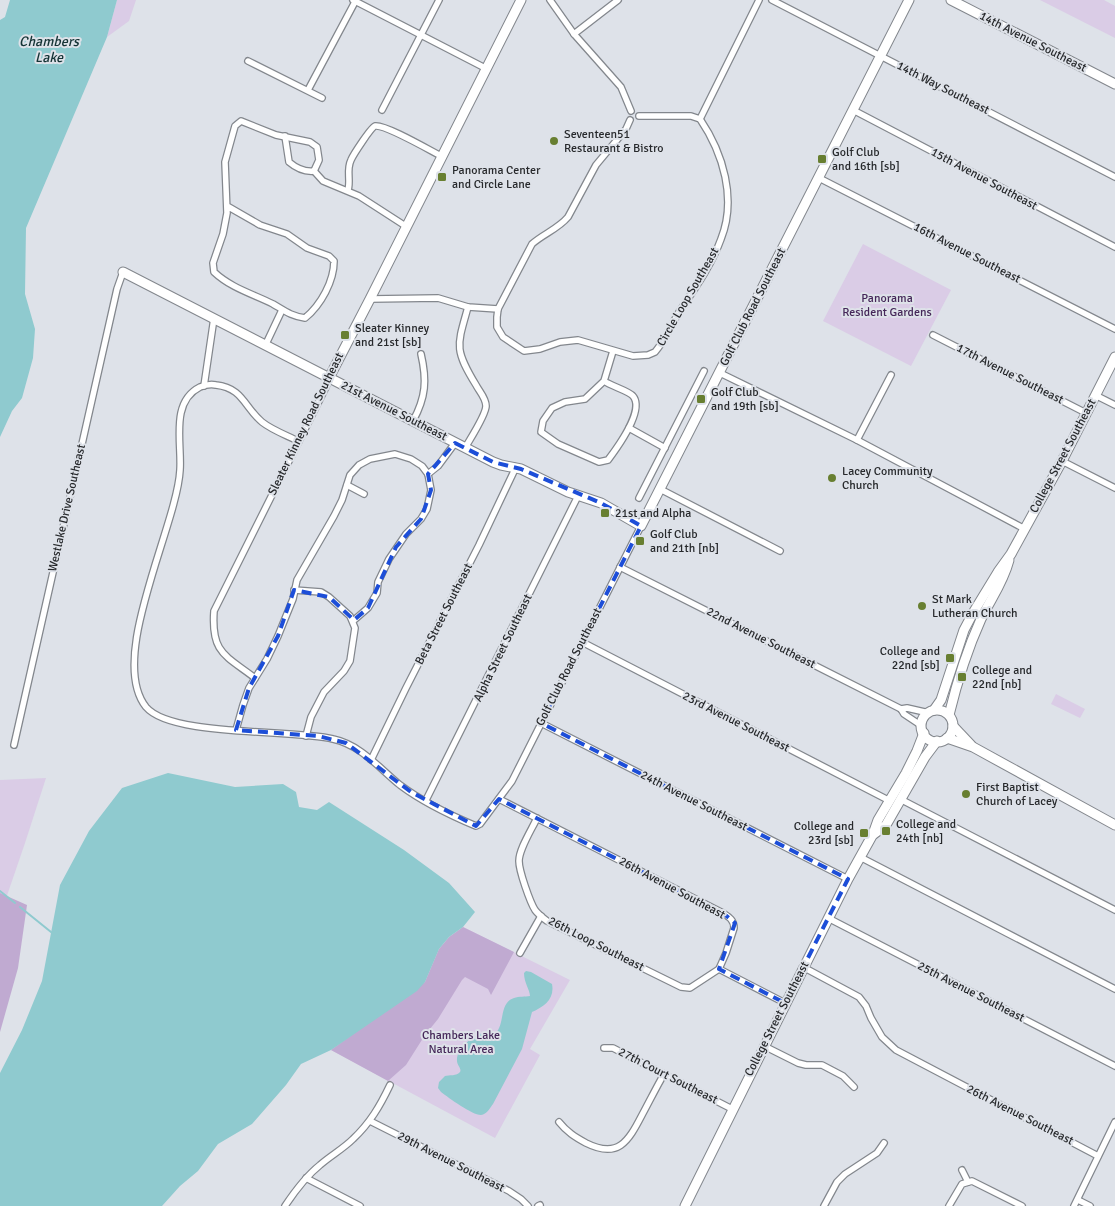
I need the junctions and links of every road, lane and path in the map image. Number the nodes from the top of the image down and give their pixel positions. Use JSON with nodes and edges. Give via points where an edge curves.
{"nodes":[{"id":1,"x":355,"y":0,"type":"edge"},
{"id":2,"x":439,"y":0,"type":"edge"},
{"id":3,"x":521,"y":0,"type":"edge"},
{"id":4,"x":550,"y":0,"type":"edge"},
{"id":5,"x":618,"y":0,"type":"edge"},
{"id":6,"x":759,"y":0,"type":"edge"},
{"id":7,"x":772,"y":0,"type":"edge"},
{"id":8,"x":909,"y":0,"type":"edge"},
{"id":9,"x":950,"y":0,"type":"edge"},
{"id":10,"x":574,"y":34,"type":"junction"},
{"id":11,"x":421,"y":35,"type":"junction"},
{"id":12,"x":881,"y":56,"type":"junction"},
{"id":13,"x":248,"y":61,"type":"dead end"},
{"id":14,"x":487,"y":69,"type":"junction"},
{"id":15,"x":1115,"y":84,"type":"edge"},
{"id":16,"x":308,"y":90,"type":"junction"},
{"id":17,"x":322,"y":98,"type":"dead end"},
{"id":18,"x":382,"y":110,"type":"dead end"},
{"id":19,"x":854,"y":110,"type":"junction"},
{"id":20,"x":631,"y":111,"type":"dead end"},
{"id":21,"x":638,"y":116,"type":"dead end"},
{"id":22,"x":700,"y":119,"type":"junction"},
{"id":23,"x":630,"y":120,"type":"dead end"},
{"id":24,"x":285,"y":136,"type":"junction"},
{"id":25,"x":442,"y":157,"type":"junction"},
{"id":26,"x":314,"y":171,"type":"junction"},
{"id":27,"x":1115,"y":176,"type":"edge"},
{"id":28,"x":819,"y":178,"type":"junction"},
{"id":29,"x":348,"y":190,"type":"junction"},
{"id":30,"x":227,"y":206,"type":"junction"},
{"id":31,"x":407,"y":227,"type":"junction"},
{"id":32,"x":1115,"y":247,"type":"edge"},
{"id":33,"x":124,"y":272,"type":"joint"},
{"id":34,"x":370,"y":299,"type":"junction"},
{"id":35,"x":468,"y":307,"type":"junction"},
{"id":36,"x":498,"y":309,"type":"junction"},
{"id":37,"x":282,"y":310,"type":"junction"},
{"id":38,"x":214,"y":318,"type":"junction"},
{"id":39,"x":1115,"y":329,"type":"edge"},
{"id":40,"x":933,"y":335,"type":"dead end"},
{"id":41,"x":265,"y":346,"type":"junction"},
{"id":42,"x":613,"y":351,"type":"junction"},
{"id":43,"x":421,"y":354,"type":"dead end"},
{"id":44,"x":1115,"y":357,"type":"edge"},
{"id":45,"x":704,"y":371,"type":"dead end"},
{"id":46,"x":720,"y":373,"type":"junction"},
{"id":47,"x":890,"y":375,"type":"dead end"},
{"id":48,"x":329,"y":378,"type":"junction"},
{"id":49,"x":604,"y":381,"type":"junction"},
{"id":50,"x":204,"y":386,"type":"junction"},
{"id":51,"x":1096,"y":395,"type":"junction"},
{"id":52,"x":1115,"y":405,"type":"edge"},
{"id":53,"x":1086,"y":413,"type":"junction"},
{"id":54,"x":413,"y":421,"type":"junction"},
{"id":55,"x":629,"y":428,"type":"junction"},
{"id":56,"x":856,"y":440,"type":"junction"},
{"id":57,"x":298,"y":441,"type":"junction"},
{"id":58,"x":455,"y":443,"type":"junction"},
{"id":59,"x":465,"y":448,"type":"junction"},
{"id":60,"x":665,"y":448,"type":"junction"},
{"id":61,"x":1062,"y":461,"type":"junction"},
{"id":62,"x":516,"y":467,"type":"junction"},
{"id":63,"x":428,"y":474,"type":"junction"},
{"id":64,"x":347,"y":485,"type":"junction"},
{"id":65,"x":1115,"y":488,"type":"edge"},
{"id":66,"x":660,"y":489,"type":"junction"},
{"id":67,"x":364,"y":494,"type":"dead end"},
{"id":68,"x":578,"y":496,"type":"junction"},
{"id":69,"x":639,"y":498,"type":"dead end"},
{"id":70,"x":641,"y":526,"type":"junction"},
{"id":71,"x":1023,"y":528,"type":"junction"},
{"id":72,"x":780,"y":551,"type":"dead end"},
{"id":73,"x":1011,"y":554,"type":"junction"},
{"id":74,"x":620,"y":567,"type":"junction"},
{"id":75,"x":294,"y":590,"type":"junction"},
{"id":76,"x":353,"y":621,"type":"junction"},
{"id":77,"x":582,"y":642,"type":"junction"},
{"id":78,"x":255,"y":678,"type":"junction"},
{"id":79,"x":901,"y":709,"type":"junction"},
{"id":80,"x":931,"y":711,"type":"junction"},
{"id":81,"x":949,"y":715,"type":"junction"},
{"id":82,"x":541,"y":723,"type":"junction"},
{"id":83,"x":953,"y":726,"type":"junction"},
{"id":84,"x":923,"y":729,"type":"junction"},
{"id":85,"x":236,"y":730,"type":"junction"},
{"id":86,"x":306,"y":736,"type":"junction"},
{"id":87,"x":947,"y":738,"type":"junction"},
{"id":88,"x":937,"y":741,"type":"junction"},
{"id":89,"x":14,"y":745,"type":"dead end"},
{"id":90,"x":973,"y":747,"type":"junction"},
{"id":91,"x":371,"y":760,"type":"junction"},
{"id":92,"x":500,"y":799,"type":"junction"},
{"id":93,"x":426,"y":800,"type":"junction"},
{"id":94,"x":890,"y":800,"type":"junction"},
{"id":95,"x":902,"y":800,"type":"junction"},
{"id":96,"x":537,"y":818,"type":"junction"},
{"id":97,"x":1115,"y":825,"type":"edge"},
{"id":98,"x":873,"y":834,"type":"junction"},
{"id":99,"x":860,"y":857,"type":"junction"},
{"id":100,"x":848,"y":879,"type":"junction"},
{"id":101,"x":1115,"y":910,"type":"edge"},
{"id":102,"x":541,"y":916,"type":"junction"},
{"id":103,"x":828,"y":918,"type":"junction"},
{"id":104,"x":520,"y":953,"type":"dead end"},
{"id":105,"x":803,"y":967,"type":"junction"},
{"id":106,"x":719,"y":969,"type":"junction"},
{"id":107,"x":1115,"y":989,"type":"edge"},
{"id":108,"x":786,"y":1002,"type":"junction"},
{"id":109,"x":764,"y":1046,"type":"junction"},
{"id":110,"x":604,"y":1048,"type":"dead end"},
{"id":111,"x":1115,"y":1066,"type":"edge"},
{"id":112,"x":664,"y":1074,"type":"junction"},
{"id":113,"x":390,"y":1086,"type":"dead end"},
{"id":114,"x":854,"y":1088,"type":"dead end"},
{"id":115,"x":732,"y":1109,"type":"junction"},
{"id":116,"x":370,"y":1121,"type":"junction"},
{"id":117,"x":559,"y":1122,"type":"dead end"},
{"id":118,"x":1115,"y":1122,"type":"edge"},
{"id":119,"x":884,"y":1143,"type":"dead end"},
{"id":120,"x":1098,"y":1156,"type":"junction"},
{"id":121,"x":962,"y":1170,"type":"dead end"},
{"id":122,"x":306,"y":1178,"type":"junction"},
{"id":123,"x":968,"y":1182,"type":"junction"},
{"id":124,"x":1078,"y":1200,"type":"junction"},
{"id":125,"x":285,"y":1206,"type":"edge"},
{"id":126,"x":360,"y":1206,"type":"edge"},
{"id":127,"x":528,"y":1206,"type":"edge"},
{"id":128,"x":685,"y":1206,"type":"edge"},
{"id":129,"x":824,"y":1206,"type":"edge"},
{"id":130,"x":949,"y":1206,"type":"edge"},
{"id":131,"x":1022,"y":1206,"type":"edge"},
{"id":132,"x":1074,"y":1206,"type":"edge"},
{"id":133,"x":1090,"y":1206,"type":"edge"}],
"edges":[{"from":1,"to":11,"type":"street"},
{"from":1,"to":16,"type":"street"},
{"from":2,"to":11,"type":"street"},
{"from":3,"to":14,"type":"street","name":"Sleater Kinney Road Southeast"},
{"from":4,"to":10,"type":"street"},
{"from":5,"to":10,"type":"street"},
{"from":6,"to":22,"type":"street"},
{"from":7,"to":12,"type":"street","name":"14th Way Southeast"},
{"from":8,"to":12,"type":"street","name":"Golf Club Road Southeast"},
{"from":9,"to":15,"type":"street","name":"14th Avenue Southeast"},
{"from":10,"to":20,"type":"street","via":[[621,87]]},
{"from":11,"to":14,"type":"street"},
{"from":11,"to":18,"type":"street"},
{"from":12,"to":19,"type":"street","name":"Golf Club Road Southeast"},
{"from":12,"to":27,"type":"street","name":"14th Way Southeast"},
{"from":13,"to":16,"type":"street"},
{"from":14,"to":25,"type":"street","name":"Sleater Kinney Road Southeast"},
{"from":16,"to":17,"type":"street"},
{"from":19,"to":28,"type":"street","name":"Golf Club Road Southeast"},
{"from":19,"to":32,"type":"street","name":"15th Avenue Southeast"},
{"from":21,"to":22,"type":"street","via":[[691,116]]},
{"from":22,"to":42,"type":"street","name":"Circle Loop Southeast","via":[[721,160],[725,179],[728,203],[721,239],[695,289],[655,352],[633,356]]},
{"from":23,"to":36,"type":"street","via":[[596,164],[568,218],[532,244]]},
{"from":24,"to":26,"type":"street","via":[[289,162],[296,168]]},
{"from":24,"to":26,"type":"street","via":[[310,142],[316,147],[319,160]]},
{"from":24,"to":30,"type":"street","via":[[241,121],[235,126],[225,162]]},
{"from":25,"to":29,"type":"street","via":[[378,125],[370,128],[351,159]]},
{"from":25,"to":31,"type":"street","name":"Sleater Kinney Road Southeast"},
{"from":26,"to":29,"type":"street","via":[[323,181]]},
{"from":28,"to":39,"type":"street","name":"16th Avenue Southeast"},
{"from":28,"to":46,"type":"street","name":"Golf Club Road Southeast"},
{"from":29,"to":31,"type":"street"},
{"from":30,"to":37,"type":"street","via":[[223,234],[213,263],[214,272],[240,290]]},
{"from":30,"to":37,"type":"street","via":[[260,225],[287,234],[334,261],[323,297],[314,310],[305,318]]},
{"from":31,"to":34,"type":"street","name":"Sleater Kinney Road Southeast"},
{"from":33,"to":38,"type":"street","name":"21st Avenue Southeast"},
{"from":33,"to":89,"type":"street","name":"Westlake Drive Southeast","via":[[117,289]]},
{"from":34,"to":35,"type":"street","via":[[438,298]]},
{"from":34,"to":48,"type":"street","name":"Sleater Kinney Road Southeast"},
{"from":35,"to":36,"type":"street"},
{"from":35,"to":59,"type":"street","via":[[459,337],[461,360],[486,405]]},
{"from":36,"to":42,"type":"street","name":"Circle Loop Southeast","via":[[497,327],[500,332],[524,352],[578,340]]},
{"from":37,"to":41,"type":"street"},
{"from":38,"to":41,"type":"street","name":"21st Avenue Southeast"},
{"from":38,"to":50,"type":"street"},
{"from":40,"to":53,"type":"street","name":"17th Avenue Southeast"},
{"from":41,"to":48,"type":"street","name":"21st Avenue Southeast"},
{"from":42,"to":49,"type":"street"},
{"from":43,"to":54,"type":"street","via":[[425,391]]},
{"from":44,"to":51,"type":"street","name":"College Street Southeast"},
{"from":45,"to":60,"type":"street"},
{"from":46,"to":56,"type":"street"},
{"from":46,"to":66,"type":"street","name":"Golf Club Road Southeast"},
{"from":47,"to":56,"type":"street"},
{"from":48,"to":54,"type":"street","name":"21st Avenue Southeast"},
{"from":48,"to":57,"type":"street","name":"Sleater Kinney Road Southeast"},
{"from":49,"to":55,"type":"street","via":[[634,397],[634,418]]},
{"from":49,"to":55,"type":"street","via":[[585,399],[552,408],[543,421],[541,432],[558,444],[599,462],[608,460]]},
{"from":50,"to":57,"type":"street","via":[[225,386],[234,390],[262,422]]},
{"from":50,"to":85,"type":"street","via":[[191,394],[181,414],[179,488],[142,609],[134,660],[136,685],[147,707],[158,715],[185,723]]},
{"from":51,"to":52,"type":"street"},
{"from":51,"to":53,"type":"street","name":"College Street Southeast"},
{"from":53,"to":61,"type":"street","name":"College Street Southeast"},
{"from":54,"to":58,"type":"street","name":"21st Avenue Southeast"},
{"from":55,"to":60,"type":"street"},
{"from":56,"to":71,"type":"street"},
{"from":57,"to":78,"type":"street","name":"Sleater Kinney Road Southeast","via":[[214,611],[216,644]]},
{"from":58,"to":59,"type":"street","name":"21st Avenue Southeast"},
{"from":58,"to":63,"type":"street"},
{"from":59,"to":62,"type":"street","name":"21st Avenue Southeast","via":[[501,465]]},
{"from":60,"to":69,"type":"street"},
{"from":61,"to":65,"type":"street"},
{"from":61,"to":71,"type":"street","name":"College Street Southeast"},
{"from":62,"to":68,"type":"street","name":"21st Avenue Southeast"},
{"from":62,"to":91,"type":"street","name":"Beta Street Southeast"},
{"from":63,"to":64,"type":"street","via":[[422,466],[405,456],[384,455],[359,465],[350,475]]},
{"from":63,"to":76,"type":"street","via":[[431,490],[427,509],[389,560],[368,608]]},
{"from":64,"to":67,"type":"street"},
{"from":64,"to":75,"type":"street"},
{"from":66,"to":70,"type":"street","name":"Golf Club Road Southeast"},
{"from":66,"to":72,"type":"street"},
{"from":68,"to":70,"type":"street","name":"21st Avenue Southeast","via":[[601,503]]},
{"from":68,"to":93,"type":"street","name":"Alpha Street Southeast"},
{"from":70,"to":74,"type":"street","name":"Golf Club Road Southeast"},
{"from":71,"to":73,"type":"street","name":"College Street Southeast"},
{"from":73,"to":80,"type":"street","name":"College Street Southeast","via":[[964,630],[941,700]]},
{"from":73,"to":81,"type":"street","name":"College Street Southeast","via":[[1005,577],[981,618]]},
{"from":74,"to":77,"type":"street","name":"Golf Club Road Southeast"},
{"from":74,"to":79,"type":"street","name":"22nd Avenue Southeast"},
{"from":75,"to":76,"type":"street","via":[[321,592],[337,602]]},
{"from":75,"to":78,"type":"street","via":[[278,636]]},
{"from":76,"to":86,"type":"street","via":[[356,628],[350,661],[324,692],[311,717]]},
{"from":77,"to":82,"type":"street","name":"Golf Club Road Southeast"},
{"from":77,"to":94,"type":"street","name":"23rd Avenue Southeast"},
{"from":78,"to":85,"type":"street"},
{"from":79,"to":80,"type":"street","name":"22nd Avenue Southeast"},
{"from":79,"to":84,"type":"street","name":"22nd Avenue Southeast"},
{"from":80,"to":81,"type":"street"},
{"from":80,"to":84,"type":"street","via":[[922,721]]},
{"from":81,"to":83,"type":"street"},
{"from":82,"to":92,"type":"street","name":"Golf Club Road Southeast"},
{"from":82,"to":100,"type":"street","name":"24th Avenue Southeast"},
{"from":83,"to":87,"type":"street"},
{"from":83,"to":90,"type":"street"},
{"from":84,"to":88,"type":"street"},
{"from":84,"to":94,"type":"street","name":"College Street Southeast","via":[[918,751]]},
{"from":85,"to":86,"type":"street"},
{"from":86,"to":91,"type":"street","via":[[346,743]]},
{"from":87,"to":88,"type":"street"},
{"from":87,"to":90,"type":"street"},
{"from":88,"to":95,"type":"street","name":"College Street Southeast","via":[[925,756]]},
{"from":90,"to":97,"type":"street"},
{"from":91,"to":93,"type":"street"},
{"from":92,"to":93,"type":"street","name":"Golf Club Road Southeast","via":[[476,826]]},
{"from":92,"to":96,"type":"street","name":"26th Avenue Southeast"},
{"from":94,"to":98,"type":"street","name":"College Street Southeast"},
{"from":95,"to":98,"type":"street","name":"College Street Southeast","via":[[886,825]]},
{"from":95,"to":101,"type":"street"},
{"from":96,"to":102,"type":"street","name":"26th Loop Southeast","via":[[519,861],[535,910]]},
{"from":96,"to":106,"type":"street","name":"26th Avenue Southeast","via":[[728,916],[734,928]]},
{"from":98,"to":99,"type":"street","name":"College Street Southeast"},
{"from":99,"to":100,"type":"street","name":"College Street Southeast"},
{"from":99,"to":107,"type":"street"},
{"from":100,"to":103,"type":"street","name":"College Street Southeast"},
{"from":102,"to":104,"type":"street"},
{"from":102,"to":106,"type":"street","name":"26th Loop Southeast","via":[[681,987],[690,988]]},
{"from":103,"to":105,"type":"street","name":"College Street Southeast"},
{"from":103,"to":111,"type":"street","name":"25th Avenue Southeast"},
{"from":105,"to":108,"type":"street","name":"College Street Southeast"},
{"from":105,"to":120,"type":"street","name":"26th Avenue Southeast","via":[[859,997],[882,1037],[896,1050]]},
{"from":106,"to":108,"type":"street"},
{"from":108,"to":109,"type":"street","name":"College Street Southeast"},
{"from":109,"to":114,"type":"street","via":[[798,1063],[822,1065],[843,1076]]},
{"from":109,"to":115,"type":"street","name":"College Street Southeast"},
{"from":110,"to":112,"type":"street","name":"27th Court Southeast","via":[[613,1048]]},
{"from":112,"to":115,"type":"street","name":"27th Court Southeast"},
{"from":112,"to":117,"type":"street","via":[[631,1136],[623,1144],[612,1149],[599,1149],[571,1135]]},
{"from":113,"to":116,"type":"street"},
{"from":115,"to":128,"type":"street","name":"College Street Southeast"},
{"from":116,"to":122,"type":"street","via":[[354,1139]]},
{"from":116,"to":127,"type":"street","name":"29th Avenue Southeast","via":[[509,1191]]},
{"from":118,"to":120,"type":"street"},
{"from":119,"to":129,"type":"street","via":[[877,1153],[837,1182]]},
{"from":120,"to":124,"type":"street"},
{"from":121,"to":123,"type":"street"},
{"from":122,"to":125,"type":"street"},
{"from":122,"to":126,"type":"street"},
{"from":123,"to":130,"type":"street","via":[[962,1184]]},
{"from":123,"to":131,"type":"street","via":[[982,1185]]},
{"from":124,"to":132,"type":"street"},
{"from":124,"to":133,"type":"street"}]}
